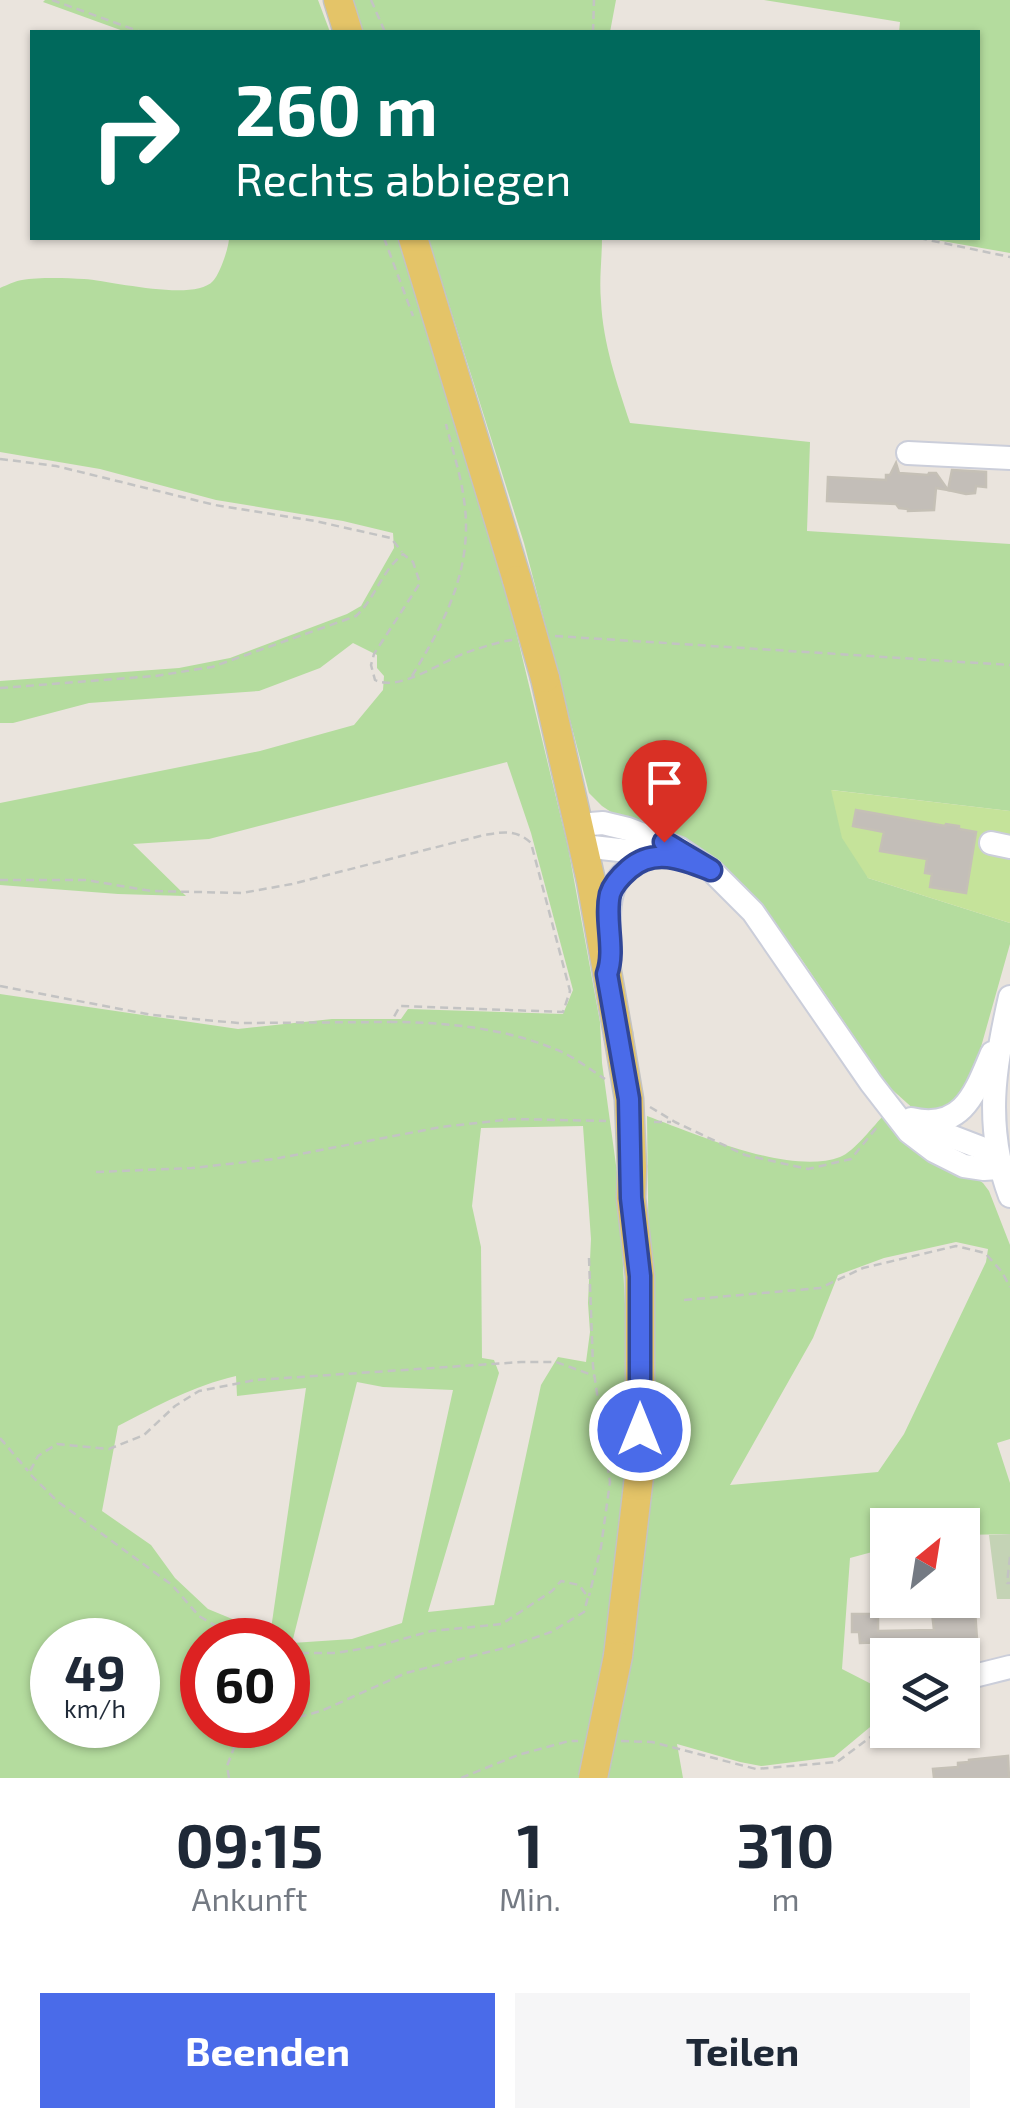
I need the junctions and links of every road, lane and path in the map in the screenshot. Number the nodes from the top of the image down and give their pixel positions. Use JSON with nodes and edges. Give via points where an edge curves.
{"nodes":[{"id":1,"x":52,"y":0,"type":"edge"},
{"id":2,"x":338,"y":0,"type":"edge"},
{"id":3,"x":371,"y":0,"type":"edge"},
{"id":4,"x":594,"y":0,"type":"edge"},
{"id":5,"x":136,"y":30,"type":"edge"},
{"id":6,"x":347,"y":30,"type":"edge"},
{"id":7,"x":384,"y":30,"type":"edge"},
{"id":8,"x":593,"y":30,"type":"edge"},
{"id":9,"x":385,"y":240,"type":"edge"},
{"id":10,"x":414,"y":240,"type":"edge"},
{"id":11,"x":929,"y":240,"type":"edge"},
{"id":12,"x":1010,"y":256,"type":"edge"},
{"id":13,"x":418,"y":331,"type":"dead end"},
{"id":14,"x":446,"y":426,"type":"dead end"},
{"id":15,"x":908,"y":454,"type":"dead end"},
{"id":16,"x":1010,"y":458,"type":"edge"},
{"id":17,"x":0,"y":459,"type":"edge"},
{"id":18,"x":402,"y":554,"type":"junction"},
{"id":19,"x":542,"y":637,"type":"dead end"},
{"id":20,"x":523,"y":639,"type":"dead end"},
{"id":21,"x":1010,"y":665,"type":"edge"},
{"id":22,"x":411,"y":678,"type":"junction"},
{"id":23,"x":0,"y":688,"type":"edge"},
{"id":24,"x":580,"y":836,"type":"junction"},
{"id":25,"x":659,"y":855,"type":"junction"},
{"id":26,"x":711,"y":870,"type":"junction"},
{"id":27,"x":0,"y":880,"type":"edge"},
{"id":28,"x":607,"y":974,"type":"junction"},
{"id":29,"x":0,"y":986,"type":"edge"},
{"id":30,"x":1010,"y":997,"type":"edge"},
{"id":31,"x":391,"y":1022,"type":"junction"},
{"id":32,"x":1004,"y":1028,"type":"junction"},
{"id":33,"x":612,"y":1083,"type":"dead end"},
{"id":34,"x":644,"y":1103,"type":"dead end"},
{"id":35,"x":901,"y":1116,"type":"junction"},
{"id":36,"x":621,"y":1121,"type":"dead end"},
{"id":37,"x":639,"y":1122,"type":"dead end"},
{"id":38,"x":675,"y":1122,"type":"junction"},
{"id":39,"x":1000,"y":1168,"type":"junction"},
{"id":40,"x":96,"y":1172,"type":"dead end"},
{"id":41,"x":1010,"y":1196,"type":"edge"},
{"id":42,"x":589,"y":1258,"type":"dead end"},
{"id":43,"x":1010,"y":1287,"type":"edge"},
{"id":44,"x":684,"y":1300,"type":"dead end"},
{"id":45,"x":594,"y":1376,"type":"junction"},
{"id":46,"x":0,"y":1438,"type":"edge"},
{"id":47,"x":29,"y":1473,"type":"junction"},
{"id":48,"x":1010,"y":1558,"type":"edge"},
{"id":49,"x":1010,"y":1583,"type":"edge"},
{"id":50,"x":588,"y":1597,"type":"junction"},
{"id":51,"x":202,"y":1618,"type":"edge"},
{"id":52,"x":310,"y":1653,"type":"edge"},
{"id":53,"x":1010,"y":1667,"type":"edge"},
{"id":54,"x":980,"y":1674,"type":"edge"},
{"id":55,"x":310,"y":1714,"type":"edge"},
{"id":56,"x":870,"y":1738,"type":"edge"},
{"id":57,"x":586,"y":1741,"type":"dead end"},
{"id":58,"x":619,"y":1741,"type":"dead end"},
{"id":59,"x":234,"y":1748,"type":"edge"},
{"id":60,"x":229,"y":1778,"type":"edge"},
{"id":61,"x":461,"y":1778,"type":"edge"},
{"id":62,"x":592,"y":1778,"type":"edge"}],
"edges":[{"from":1,"to":5,"type":"path"},
{"from":2,"to":6,"type":"main road"},
{"from":3,"to":7,"type":"path"},
{"from":4,"to":8,"type":"path"},
{"from":9,"to":13,"type":"path"},
{"from":10,"to":24,"type":"main road","bridge":true,"via":[[545,678]]},
{"from":11,"to":12,"type":"path"},
{"from":14,"to":22,"type":"path","via":[[465,502],[464,556],[440,630]]},
{"from":15,"to":16,"type":"street"},
{"from":17,"to":18,"type":"path","via":[[391,538]]},
{"from":18,"to":22,"type":"path","via":[[413,562],[420,583],[370,666],[384,685]]},
{"from":18,"to":23,"type":"path","via":[[356,616],[212,667]]},
{"from":19,"to":21,"type":"path"},
{"from":20,"to":22,"type":"path","via":[[463,654]]},
{"from":24,"to":25,"type":"street"},
{"from":24,"to":26,"type":"street","via":[[603,823],[628,829],[680,849]]},
{"from":24,"to":28,"type":"main road"},
{"from":25,"to":26,"type":"street"},
{"from":25,"to":28,"type":"street","via":[[636,863],[610,893]]},
{"from":26,"to":35,"type":"street","via":[[753,912]]},
{"from":27,"to":31,"type":"path","via":[[242,893],[484,835],[522,835],[531,843],[570,991],[563,1012],[400,1006]]},
{"from":28,"to":62,"type":"main road","bridge":true,"via":[[629,1099],[640,1276],[640,1468],[618,1656]]},
{"from":29,"to":31,"type":"path","via":[[169,1017]]},
{"from":30,"to":32,"type":"street"},
{"from":31,"to":33,"type":"path","via":[[488,1030],[532,1042]]},
{"from":32,"to":35,"type":"street","via":[[962,1109],[942,1121]]},
{"from":32,"to":39,"type":"street","via":[[994,1090]]},
{"from":34,"to":38,"type":"path"},
{"from":35,"to":38,"type":"path","via":[[878,1126],[850,1158],[808,1169],[745,1155]]},
{"from":35,"to":39,"type":"street","via":[[909,1132],[950,1160]]},
{"from":36,"to":40,"type":"path","via":[[512,1119],[274,1159]]},
{"from":37,"to":38,"type":"path"},
{"from":39,"to":41,"type":"street"},
{"from":42,"to":45,"type":"path"},
{"from":43,"to":44,"type":"path","via":[[985,1252],[956,1246],[863,1268],[820,1288]]},
{"from":45,"to":47,"type":"path","via":[[556,1362],[520,1362],[256,1380],[199,1391],[144,1434],[108,1449],[57,1444],[38,1456]]},
{"from":45,"to":50,"type":"path","via":[[610,1482]]},
{"from":46,"to":47,"type":"path"},
{"from":47,"to":51,"type":"path","via":[[56,1501],[172,1585]]},
{"from":48,"to":49,"type":"path"},
{"from":50,"to":52,"type":"path","via":[[579,1585],[561,1581],[502,1624]]},
{"from":50,"to":55,"type":"path","via":[[584,1612],[551,1632],[406,1673]]},
{"from":53,"to":54,"type":"street"},
{"from":56,"to":58,"type":"path","via":[[838,1762],[756,1768],[652,1742]]},
{"from":57,"to":61,"type":"path","via":[[518,1755]]},
{"from":59,"to":60,"type":"path"}]}
